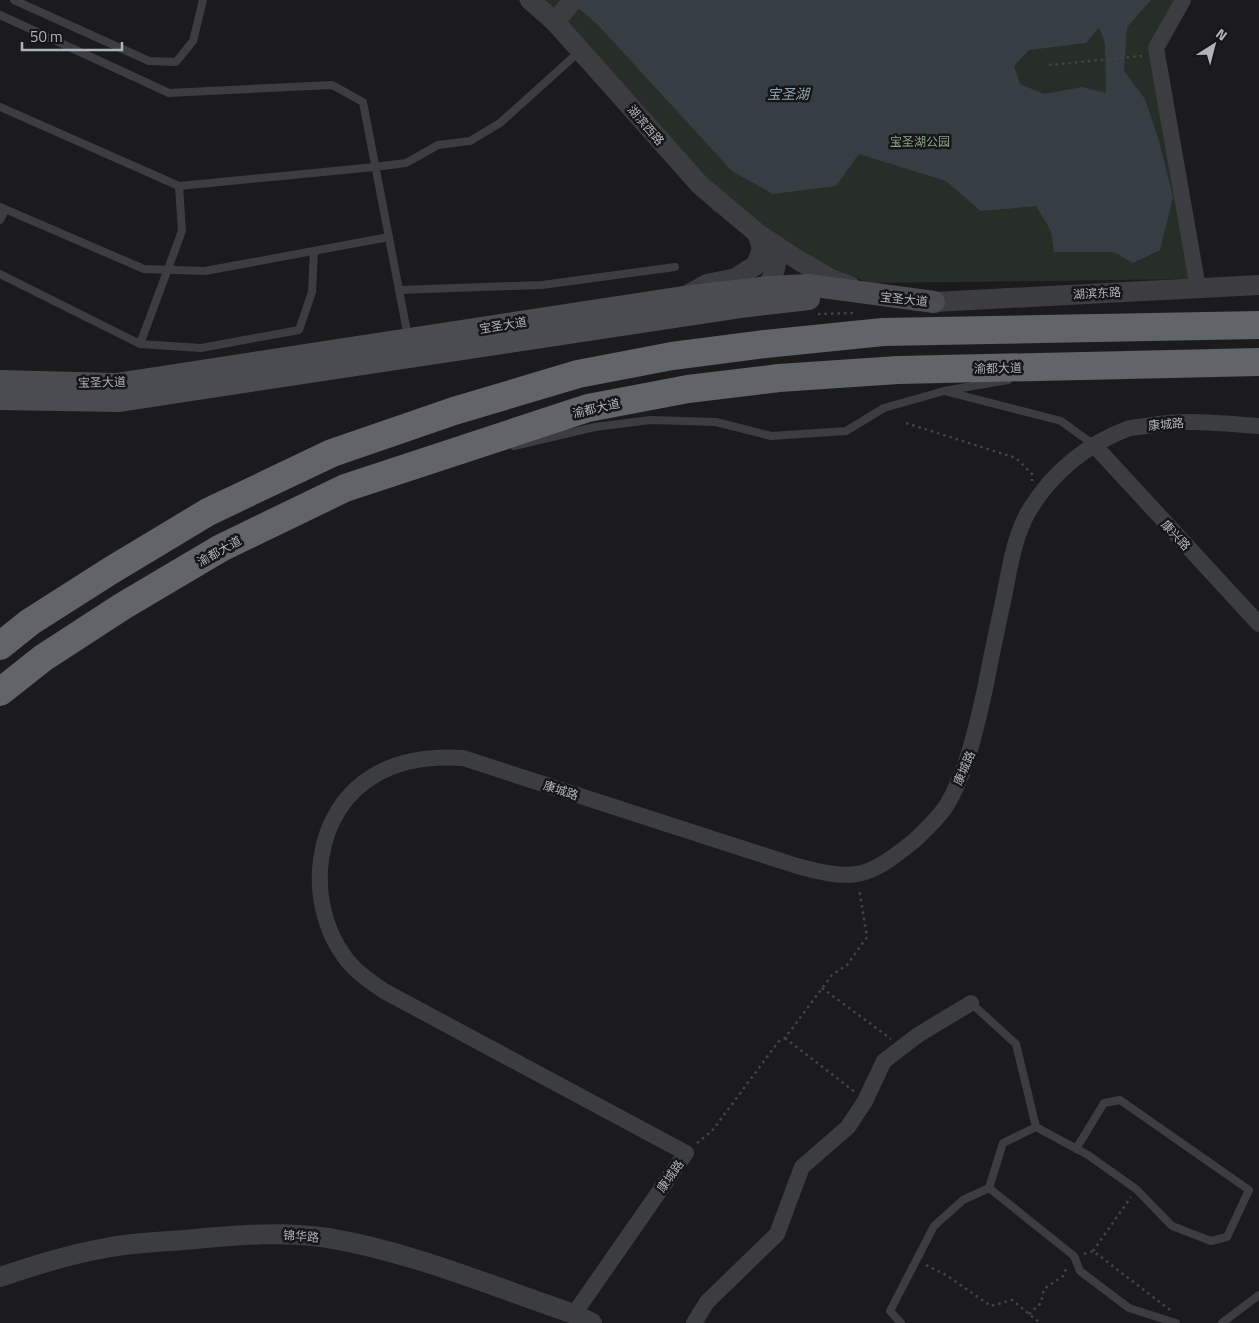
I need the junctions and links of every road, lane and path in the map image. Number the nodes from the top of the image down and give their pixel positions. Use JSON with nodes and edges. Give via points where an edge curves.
{"nodes":[{"id":1,"x":14,"y":0,"type":"edge"},
{"id":2,"x":203,"y":0,"type":"edge"},
{"id":3,"x":530,"y":0,"type":"edge"},
{"id":4,"x":1183,"y":0,"type":"edge"},
{"id":5,"x":565,"y":10,"type":"edge"},
{"id":6,"x":0,"y":15,"type":"edge"},
{"id":7,"x":581,"y":50,"type":"junction"},
{"id":8,"x":1132,"y":57,"type":"dead end"},
{"id":9,"x":1049,"y":64,"type":"dead end"},
{"id":10,"x":0,"y":107,"type":"edge"},
{"id":11,"x":375,"y":167,"type":"junction"},
{"id":12,"x":180,"y":186,"type":"junction"},
{"id":13,"x":3,"y":208,"type":"edge"},
{"id":14,"x":0,"y":220,"type":"edge"},
{"id":15,"x":389,"y":237,"type":"junction"},
{"id":16,"x":765,"y":238,"type":"junction"},
{"id":17,"x":314,"y":251,"type":"junction"},
{"id":18,"x":675,"y":266,"type":"dead end"},
{"id":19,"x":168,"y":270,"type":"junction"},
{"id":20,"x":0,"y":274,"type":"edge"},
{"id":21,"x":1259,"y":284,"type":"edge"},
{"id":22,"x":766,"y":288,"type":"junction"},
{"id":23,"x":1198,"y":288,"type":"junction"},
{"id":24,"x":399,"y":290,"type":"junction"},
{"id":25,"x":875,"y":295,"type":"junction"},
{"id":26,"x":683,"y":297,"type":"junction"},
{"id":27,"x":934,"y":302,"type":"junction"},
{"id":28,"x":740,"y":307,"type":"junction"},
{"id":29,"x":854,"y":313,"type":"dead end"},
{"id":30,"x":1259,"y":313,"type":"edge"},
{"id":31,"x":810,"y":314,"type":"dead end"},
{"id":32,"x":1259,"y":325,"type":"edge"},
{"id":33,"x":1087,"y":328,"type":"junction"},
{"id":34,"x":408,"y":339,"type":"junction"},
{"id":35,"x":140,"y":344,"type":"junction"},
{"id":36,"x":1259,"y":362,"type":"edge"},
{"id":37,"x":1196,"y":364,"type":"junction"},
{"id":38,"x":1089,"y":366,"type":"junction"},
{"id":39,"x":1259,"y":369,"type":"edge"},
{"id":40,"x":1035,"y":375,"type":"dead end"},
{"id":41,"x":1017,"y":378,"type":"dead end"},
{"id":42,"x":0,"y":381,"type":"edge"},
{"id":43,"x":944,"y":391,"type":"junction"},
{"id":44,"x":0,"y":399,"type":"edge"},
{"id":45,"x":906,"y":423,"type":"dead end"},
{"id":46,"x":1259,"y":426,"type":"edge"},
{"id":47,"x":1094,"y":446,"type":"junction"},
{"id":48,"x":506,"y":448,"type":"dead end"},
{"id":49,"x":478,"y":453,"type":"dead end"},
{"id":50,"x":433,"y":458,"type":"junction"},
{"id":51,"x":1029,"y":510,"type":"junction"},
{"id":52,"x":1259,"y":624,"type":"edge"},
{"id":53,"x":0,"y":646,"type":"edge"},
{"id":54,"x":0,"y":692,"type":"edge"},
{"id":55,"x":857,"y":874,"type":"junction"},
{"id":56,"x":822,"y":988,"type":"junction"},
{"id":57,"x":971,"y":1003,"type":"joint"},
{"id":58,"x":785,"y":1038,"type":"junction"},
{"id":59,"x":902,"y":1048,"type":"junction"},
{"id":60,"x":866,"y":1101,"type":"junction"},
{"id":61,"x":1036,"y":1127,"type":"junction"},
{"id":62,"x":1076,"y":1149,"type":"junction"},
{"id":63,"x":686,"y":1153,"type":"junction"},
{"id":64,"x":989,"y":1188,"type":"junction"},
{"id":65,"x":1136,"y":1189,"type":"junction"},
{"id":66,"x":1093,"y":1251,"type":"junction"},
{"id":67,"x":1074,"y":1256,"type":"junction"},
{"id":68,"x":917,"y":1261,"type":"junction"},
{"id":69,"x":0,"y":1276,"type":"edge"},
{"id":70,"x":1259,"y":1295,"type":"edge"},
{"id":71,"x":1174,"y":1313,"type":"dead end"},
{"id":72,"x":1029,"y":1314,"type":"junction"},
{"id":73,"x":571,"y":1319,"type":"edge"},
{"id":74,"x":592,"y":1323,"type":"edge"},
{"id":75,"x":694,"y":1323,"type":"edge"},
{"id":76,"x":901,"y":1323,"type":"edge"},
{"id":77,"x":1040,"y":1323,"type":"edge"},
{"id":78,"x":1176,"y":1323,"type":"edge"},
{"id":79,"x":1222,"y":1323,"type":"edge"}],
"edges":[{"from":1,"to":2,"type":"lane","via":[[150,61],[176,62],[194,41]]},
{"from":3,"to":5,"type":"street"},
{"from":4,"to":23,"type":"street","via":[[1156,48]]},
{"from":5,"to":7,"type":"street","name":"湖滨西路"},
{"from":6,"to":11,"type":"lane","via":[[170,93],[332,85],[363,102]]},
{"from":7,"to":11,"type":"lane","via":[[500,123],[470,142],[438,145],[406,162]]},
{"from":7,"to":16,"type":"street","name":"湖滨西路","via":[[700,185]]},
{"from":8,"to":9,"type":"path"},
{"from":10,"to":12,"type":"lane"},
{"from":11,"to":12,"type":"lane"},
{"from":11,"to":15,"type":"lane"},
{"from":12,"to":19,"type":"lane","via":[[182,231]]},
{"from":13,"to":14,"type":"lane"},
{"from":13,"to":19,"type":"lane","via":[[144,269]]},
{"from":15,"to":17,"type":"lane"},
{"from":15,"to":24,"type":"lane"},
{"from":16,"to":22,"type":"street","via":[[777,256],[773,276]]},
{"from":16,"to":25,"type":"street","name":"湖滨西路","via":[[830,279]]},
{"from":16,"to":26,"type":"street","via":[[756,265],[736,278],[707,284]]},
{"from":17,"to":19,"type":"lane","via":[[205,271]]},
{"from":17,"to":35,"type":"lane","via":[[312,292],[299,330],[201,348]]},
{"from":18,"to":24,"type":"lane","via":[[542,285]]},
{"from":19,"to":35,"type":"lane"},
{"from":20,"to":35,"type":"lane"},
{"from":21,"to":23,"type":"street","name":"湖滨东路"},
{"from":22,"to":25,"type":"main road","name":"宝圣大道","via":[[808,286]]},
{"from":22,"to":26,"type":"main road","name":"宝圣大道"},
{"from":22,"to":28,"type":"street"},
{"from":23,"to":27,"type":"street","name":"湖滨东路"},
{"from":24,"to":34,"type":"lane"},
{"from":25,"to":27,"type":"main road","name":"宝圣大道"},
{"from":26,"to":34,"type":"main road","name":"宝圣大道"},
{"from":27,"to":28,"type":"main road","name":"宝圣大道","via":[[876,304],[810,298]]},
{"from":28,"to":44,"type":"main road","name":"宝圣大道","via":[[118,401]]},
{"from":29,"to":31,"type":"path"},
{"from":30,"to":33,"type":"highway"},
{"from":32,"to":33,"type":"highway"},
{"from":33,"to":53,"type":"highway","via":[[883,332],[672,356],[578,374],[454,411],[332,453],[208,512],[30,622]]},
{"from":34,"to":42,"type":"main road","name":"宝圣大道","via":[[116,384]]},
{"from":36,"to":37,"type":"highway","name":"渝都大道"},
{"from":37,"to":38,"type":"highway","name":"渝都大道"},
{"from":37,"to":39,"type":"highway"},
{"from":38,"to":40,"type":"lane"},
{"from":38,"to":50,"type":"highway","name":"渝都大道","via":[[898,370],[779,378],[688,389],[588,408]]},
{"from":41,"to":43,"type":"lane"},
{"from":43,"to":47,"type":"lane","via":[[1061,421]]},
{"from":43,"to":48,"type":"lane","via":[[884,408],[846,431],[772,436],[716,422],[650,420],[595,427]]},
{"from":45,"to":51,"type":"path","via":[[1016,458],[1032,474]]},
{"from":46,"to":47,"type":"street","name":"康城路","via":[[1167,422],[1128,429]]},
{"from":47,"to":51,"type":"street","name":"康城路","via":[[1067,464]]},
{"from":47,"to":52,"type":"street","name":"康兴路"},
{"from":49,"to":50,"type":"lane"},
{"from":50,"to":54,"type":"highway","name":"渝都大道","via":[[345,488],[221,548],[43,658]]},
{"from":51,"to":55,"type":"street","name":"康城路","via":[[1009,570],[973,745],[960,778],[947,805],[925,830],[901,852]]},
{"from":55,"to":56,"type":"path","via":[[867,937],[848,965],[832,975]]},
{"from":55,"to":63,"type":"street","name":"康城路","via":[[828,873],[797,866],[463,758],[440,757],[394,766],[356,788],[341,806],[322,846],[320,886],[331,934],[344,957],[384,991]]},
{"from":56,"to":58,"type":"path"},
{"from":56,"to":59,"type":"path"},
{"from":57,"to":59,"type":"street"},
{"from":57,"to":61,"type":"lane","via":[[1016,1044]]},
{"from":58,"to":60,"type":"path"},
{"from":58,"to":63,"type":"path","via":[[779,1040],[712,1130]]},
{"from":59,"to":60,"type":"street","via":[[884,1061]]},
{"from":60,"to":75,"type":"street","via":[[848,1127],[802,1167],[777,1234],[707,1302]]},
{"from":61,"to":62,"type":"lane"},
{"from":61,"to":64,"type":"lane","via":[[1003,1143]]},
{"from":62,"to":65,"type":"lane"},
{"from":62,"to":65,"type":"lane","via":[[1104,1103],[1120,1100],[1249,1190],[1227,1237],[1211,1241],[1172,1226]]},
{"from":63,"to":73,"type":"street","name":"康城路"},
{"from":64,"to":67,"type":"lane"},
{"from":64,"to":68,"type":"lane","via":[[963,1200],[934,1226]]},
{"from":65,"to":66,"type":"path"},
{"from":66,"to":67,"type":"path"},
{"from":66,"to":71,"type":"path"},
{"from":67,"to":72,"type":"path","via":[[1063,1276],[1044,1289],[1041,1303]]},
{"from":67,"to":78,"type":"lane","via":[[1080,1272],[1129,1308]]},
{"from":68,"to":72,"type":"path","via":[[946,1275],[991,1306],[1012,1300]]},
{"from":68,"to":76,"type":"lane","via":[[890,1311]]},
{"from":69,"to":73,"type":"street","name":"锦华路","via":[[108,1248],[282,1234],[327,1238],[418,1260]]},
{"from":70,"to":79,"type":"lane"},
{"from":72,"to":77,"type":"path"},
{"from":73,"to":74,"type":"street","name":"锦华路"}]}
